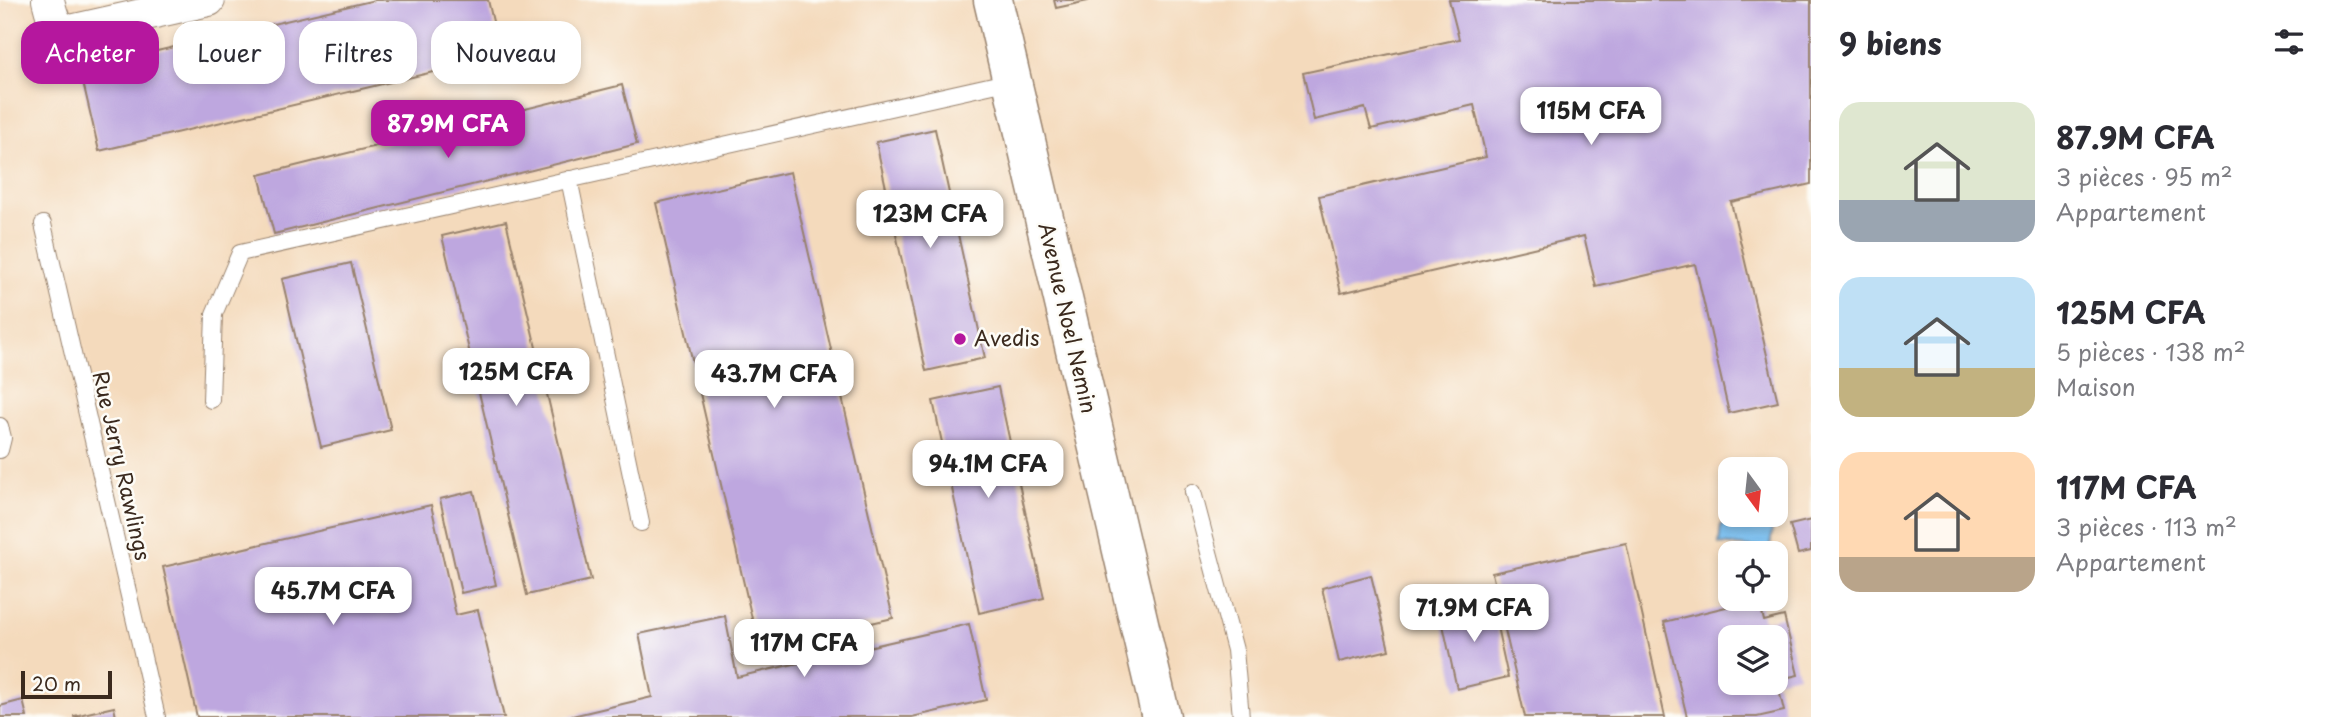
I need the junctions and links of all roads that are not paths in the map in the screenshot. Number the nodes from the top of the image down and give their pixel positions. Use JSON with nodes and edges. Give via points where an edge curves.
{"nodes":[{"id":1,"x":48,"y":0,"type":"edge"},
{"id":2,"x":209,"y":0,"type":"edge"},
{"id":3,"x":993,"y":0,"type":"edge"},
{"id":4,"x":1011,"y":81,"type":"junction"},
{"id":5,"x":569,"y":179,"type":"junction"},
{"id":6,"x":43,"y":224,"type":"dead end"},
{"id":7,"x":211,"y":400,"type":"dead end"},
{"id":8,"x":0,"y":426,"type":"edge"},
{"id":9,"x":0,"y":450,"type":"edge"},
{"id":10,"x":1193,"y":492,"type":"dead end"},
{"id":11,"x":641,"y":523,"type":"dead end"},
{"id":12,"x":157,"y":717,"type":"edge"},
{"id":13,"x":1161,"y":717,"type":"edge"},
{"id":14,"x":1241,"y":717,"type":"edge"}],
"edges":[{"from":1,"to":2,"type":"street","via":[[52,18],[70,31]]},
{"from":3,"to":4,"type":"street","name":"Avenue Noel Nemin"},
{"from":4,"to":5,"type":"lane"},
{"from":4,"to":13,"type":"street","name":"Avenue Noel Nemin"},
{"from":5,"to":7,"type":"lane","via":[[240,253],[214,314]]},
{"from":5,"to":11,"type":"lane"},
{"from":6,"to":12,"type":"lane","name":"Rue Jerry Rawlings"},
{"from":8,"to":9,"type":"lane"},
{"from":10,"to":14,"type":"lane","via":[[1235,650]]}]}
